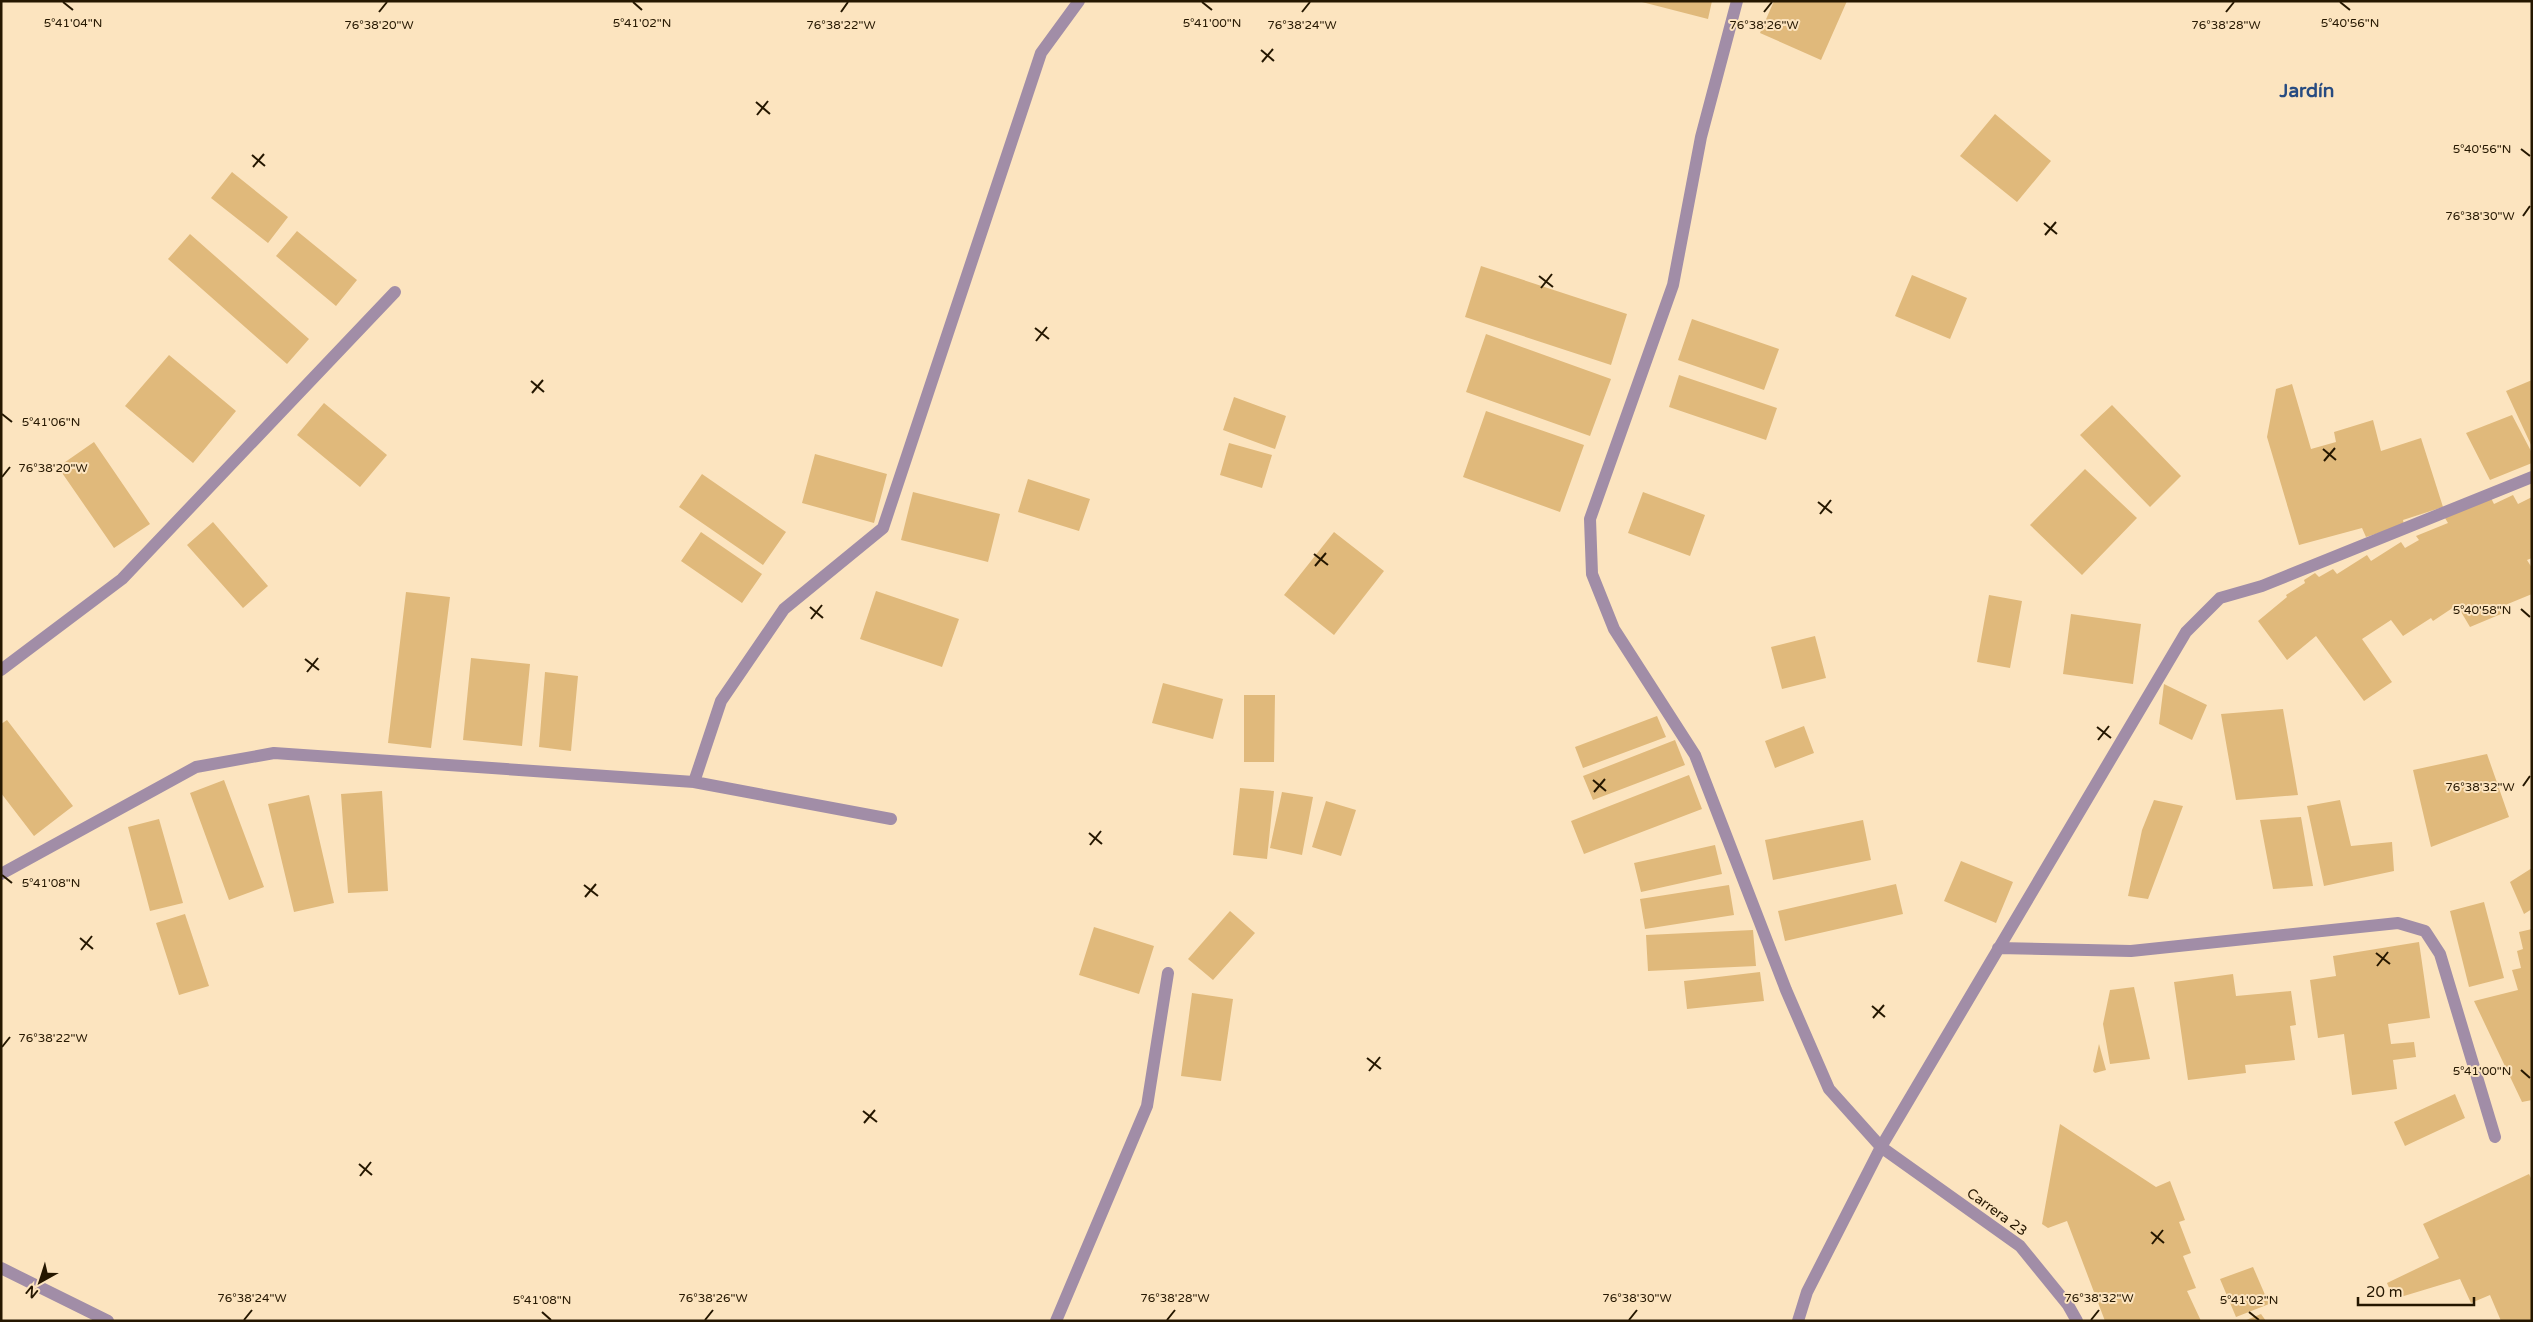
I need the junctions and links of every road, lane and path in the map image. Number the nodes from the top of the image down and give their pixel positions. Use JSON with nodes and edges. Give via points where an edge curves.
{"nodes":[{"id":1,"x":1079,"y":1,"type":"edge"},
{"id":2,"x":1737,"y":1,"type":"edge"},
{"id":3,"x":395,"y":292,"type":"dead end"},
{"id":4,"x":2532,"y":476,"type":"edge"},
{"id":5,"x":1,"y":670,"type":"edge"},
{"id":6,"x":694,"y":782,"type":"junction"},
{"id":7,"x":891,"y":819,"type":"dead end"},
{"id":8,"x":1,"y":874,"type":"edge"},
{"id":9,"x":1998,"y":948,"type":"junction"},
{"id":10,"x":1168,"y":973,"type":"dead end"},
{"id":11,"x":2495,"y":1137,"type":"dead end"},
{"id":12,"x":1881,"y":1147,"type":"junction"},
{"id":13,"x":1,"y":1268,"type":"edge"},
{"id":14,"x":108,"y":1321,"type":"edge"},
{"id":15,"x":1056,"y":1321,"type":"edge"},
{"id":16,"x":1798,"y":1321,"type":"edge"},
{"id":17,"x":2077,"y":1321,"type":"edge"}],
"edges":[{"from":1,"to":6,"type":"street","via":[[1042,53],[884,528],[784,609],[721,701]]},
{"from":2,"to":12,"type":"street","name":"Carrera 23","via":[[1701,137],[1673,285],[1590,519],[1592,574],[1614,629],[1695,755],[1828,1089]]},
{"from":3,"to":5,"type":"street","via":[[122,579]]},
{"from":4,"to":9,"type":"street","via":[[2262,586],[2220,598],[2186,632]]},
{"from":6,"to":7,"type":"street"},
{"from":6,"to":8,"type":"street","via":[[274,754],[196,767]]},
{"from":9,"to":11,"type":"street","via":[[2132,951],[2398,923],[2425,931],[2440,954]]},
{"from":9,"to":12,"type":"street"},
{"from":10,"to":15,"type":"street","via":[[1147,1106]]},
{"from":12,"to":16,"type":"street","via":[[1808,1292]]},
{"from":12,"to":17,"type":"street","name":"Carrera 23","via":[[2020,1246],[2068,1305]]},
{"from":13,"to":14,"type":"street"}]}
